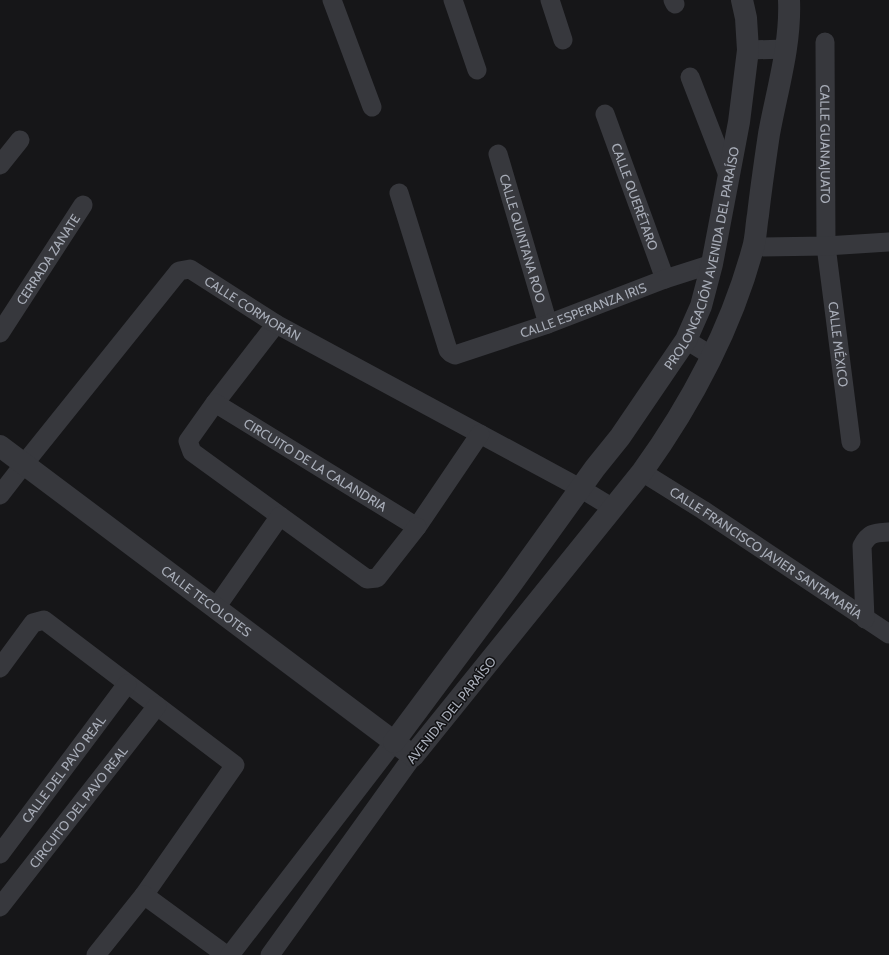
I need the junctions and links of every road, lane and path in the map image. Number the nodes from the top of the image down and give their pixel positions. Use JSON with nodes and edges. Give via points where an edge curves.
{"nodes":[{"id":1,"x":332,"y":0,"type":"edge"},
{"id":2,"x":453,"y":0,"type":"edge"},
{"id":3,"x":550,"y":0,"type":"edge"},
{"id":4,"x":742,"y":0,"type":"edge"},
{"id":5,"x":789,"y":0,"type":"edge"},
{"id":6,"x":564,"y":40,"type":"dead end"},
{"id":7,"x":825,"y":42,"type":"dead end"},
{"id":8,"x":786,"y":49,"type":"junction"},
{"id":9,"x":748,"y":50,"type":"junction"},
{"id":10,"x":477,"y":70,"type":"dead end"},
{"id":11,"x":690,"y":77,"type":"dead end"},
{"id":12,"x":372,"y":107,"type":"dead end"},
{"id":13,"x":606,"y":114,"type":"dead end"},
{"id":14,"x":20,"y":140,"type":"dead end"},
{"id":15,"x":498,"y":154,"type":"dead end"},
{"id":16,"x":0,"y":165,"type":"edge"},
{"id":17,"x":728,"y":175,"type":"junction"},
{"id":18,"x":399,"y":192,"type":"dead end"},
{"id":19,"x":83,"y":205,"type":"dead end"},
{"id":20,"x":889,"y":242,"type":"edge"},
{"id":21,"x":826,"y":246,"type":"junction"},
{"id":22,"x":753,"y":247,"type":"junction"},
{"id":23,"x":712,"y":264,"type":"junction"},
{"id":24,"x":665,"y":279,"type":"junction"},
{"id":25,"x":276,"y":324,"type":"junction"},
{"id":26,"x":548,"y":324,"type":"junction"},
{"id":27,"x":0,"y":333,"type":"edge"},
{"id":28,"x":686,"y":340,"type":"junction"},
{"id":29,"x":712,"y":356,"type":"junction"},
{"id":30,"x":215,"y":403,"type":"junction"},
{"id":31,"x":480,"y":434,"type":"junction"},
{"id":32,"x":851,"y":442,"type":"dead end"},
{"id":33,"x":0,"y":446,"type":"edge"},
{"id":34,"x":24,"y":464,"type":"junction"},
{"id":35,"x":642,"y":472,"type":"junction"},
{"id":36,"x":580,"y":488,"type":"junction"},
{"id":37,"x":0,"y":495,"type":"edge"},
{"id":38,"x":613,"y":508,"type":"junction"},
{"id":39,"x":280,"y":516,"type":"junction"},
{"id":40,"x":417,"y":527,"type":"junction"},
{"id":41,"x":889,"y":532,"type":"edge"},
{"id":42,"x":215,"y":609,"type":"junction"},
{"id":43,"x":865,"y":619,"type":"junction"},
{"id":44,"x":889,"y":634,"type":"edge"},
{"id":45,"x":0,"y":668,"type":"edge"},
{"id":46,"x":127,"y":684,"type":"junction"},
{"id":47,"x":157,"y":706,"type":"junction"},
{"id":48,"x":394,"y":742,"type":"junction"},
{"id":49,"x":413,"y":756,"type":"junction"},
{"id":50,"x":0,"y":854,"type":"edge"},
{"id":51,"x":144,"y":895,"type":"junction"},
{"id":52,"x":0,"y":908,"type":"edge"},
{"id":53,"x":96,"y":955,"type":"edge"},
{"id":54,"x":226,"y":955,"type":"edge"},
{"id":55,"x":230,"y":955,"type":"edge"},
{"id":56,"x":270,"y":955,"type":"edge"}],
"edges":[{"from":1,"to":12,"type":"street"},
{"from":2,"to":10,"type":"street"},
{"from":3,"to":6,"type":"street"},
{"from":4,"to":9,"type":"street","name":"PROLONGACIÓN AVENIDA DEL PARAÍSO"},
{"from":5,"to":8,"type":"street"},
{"from":7,"to":21,"type":"street","name":"CALLE GUANAJUATO"},
{"from":8,"to":9,"type":"street"},
{"from":8,"to":22,"type":"street","via":[[769,134]]},
{"from":9,"to":17,"type":"street","name":"PROLONGACIÓN AVENIDA DEL PARAÍSO","via":[[739,122]]},
{"from":11,"to":17,"type":"street"},
{"from":13,"to":24,"type":"street","name":"CALLE QUERÉTARO"},
{"from":14,"to":16,"type":"street"},
{"from":15,"to":26,"type":"street","name":"CALLE QUINTANA ROO"},
{"from":17,"to":23,"type":"street","name":"PROLONGACIÓN AVENIDA DEL PARAÍSO"},
{"from":18,"to":26,"type":"street","name":"CALLE ESPERANZA IRIS","via":[[451,353],[455,355]]},
{"from":19,"to":27,"type":"street","name":"CERRADA ZANATE"},
{"from":20,"to":21,"type":"street"},
{"from":21,"to":22,"type":"street"},
{"from":21,"to":32,"type":"street","name":"CALLE MÉXICO"},
{"from":22,"to":29,"type":"street","via":[[734,308]]},
{"from":23,"to":24,"type":"street","name":"CALLE ESPERANZA IRIS"},
{"from":23,"to":28,"type":"street","name":"PROLONGACIÓN AVENIDA DEL PARAÍSO","via":[[701,306]]},
{"from":24,"to":26,"type":"street","name":"CALLE ESPERANZA IRIS"},
{"from":25,"to":30,"type":"street"},
{"from":25,"to":31,"type":"street","name":"CALLE CORMORÁN"},
{"from":25,"to":34,"type":"street","name":"CALLE CORMORÁN","via":[[190,269],[179,271]]},
{"from":28,"to":29,"type":"street"},
{"from":28,"to":36,"type":"street","name":"PROLONGACIÓN AVENIDA DEL PARAÍSO","via":[[620,437]]},
{"from":29,"to":35,"type":"street","via":[[660,447]]},
{"from":30,"to":39,"type":"street","via":[[188,441],[192,452]]},
{"from":30,"to":40,"type":"street","name":"CIRCUITO DE LA CALANDRIA"},
{"from":31,"to":36,"type":"street","name":"CALLE CORMORÁN"},
{"from":31,"to":40,"type":"street"},
{"from":33,"to":34,"type":"street","name":"CALLE TECOLOTES"},
{"from":34,"to":37,"type":"street","name":"CALLE CORMORÁN"},
{"from":34,"to":42,"type":"street","name":"CALLE TECOLOTES"},
{"from":35,"to":38,"type":"street","name":"AVENIDA DEL PARAÍSO"},
{"from":35,"to":43,"type":"street","name":"CALLE FRANCISCO JAVIER SANTAMARÍA"},
{"from":36,"to":38,"type":"street","name":"CALLE CORMORÁN"},
{"from":36,"to":48,"type":"street","name":"AVENIDA DEL PARAÍSO"},
{"from":38,"to":49,"type":"street","name":"AVENIDA DEL PARAÍSO"},
{"from":39,"to":40,"type":"street","via":[[367,579],[377,578]]},
{"from":39,"to":42,"type":"street"},
{"from":41,"to":43,"type":"street","via":[[872,533],[862,546]]},
{"from":42,"to":48,"type":"street","name":"CALLE TECOLOTES"},
{"from":43,"to":44,"type":"street","name":"CALLE FRANCISCO JAVIER SANTAMARÍA"},
{"from":45,"to":46,"type":"street","via":[[33,623],[44,620]]},
{"from":46,"to":47,"type":"street"},
{"from":46,"to":50,"type":"street","name":"CALLE DEL PAVO REAL"},
{"from":47,"to":51,"type":"street","via":[[235,765]]},
{"from":47,"to":52,"type":"street","name":"CIRCUITO DEL PAVO REAL"},
{"from":48,"to":49,"type":"street","name":"CALLE TECOLOTES"},
{"from":48,"to":55,"type":"street","name":"AVENIDA DEL PARAÍSO"},
{"from":49,"to":56,"type":"street","name":"AVENIDA DEL PARAÍSO"},
{"from":51,"to":53,"type":"street"},
{"from":51,"to":54,"type":"street"}]}
